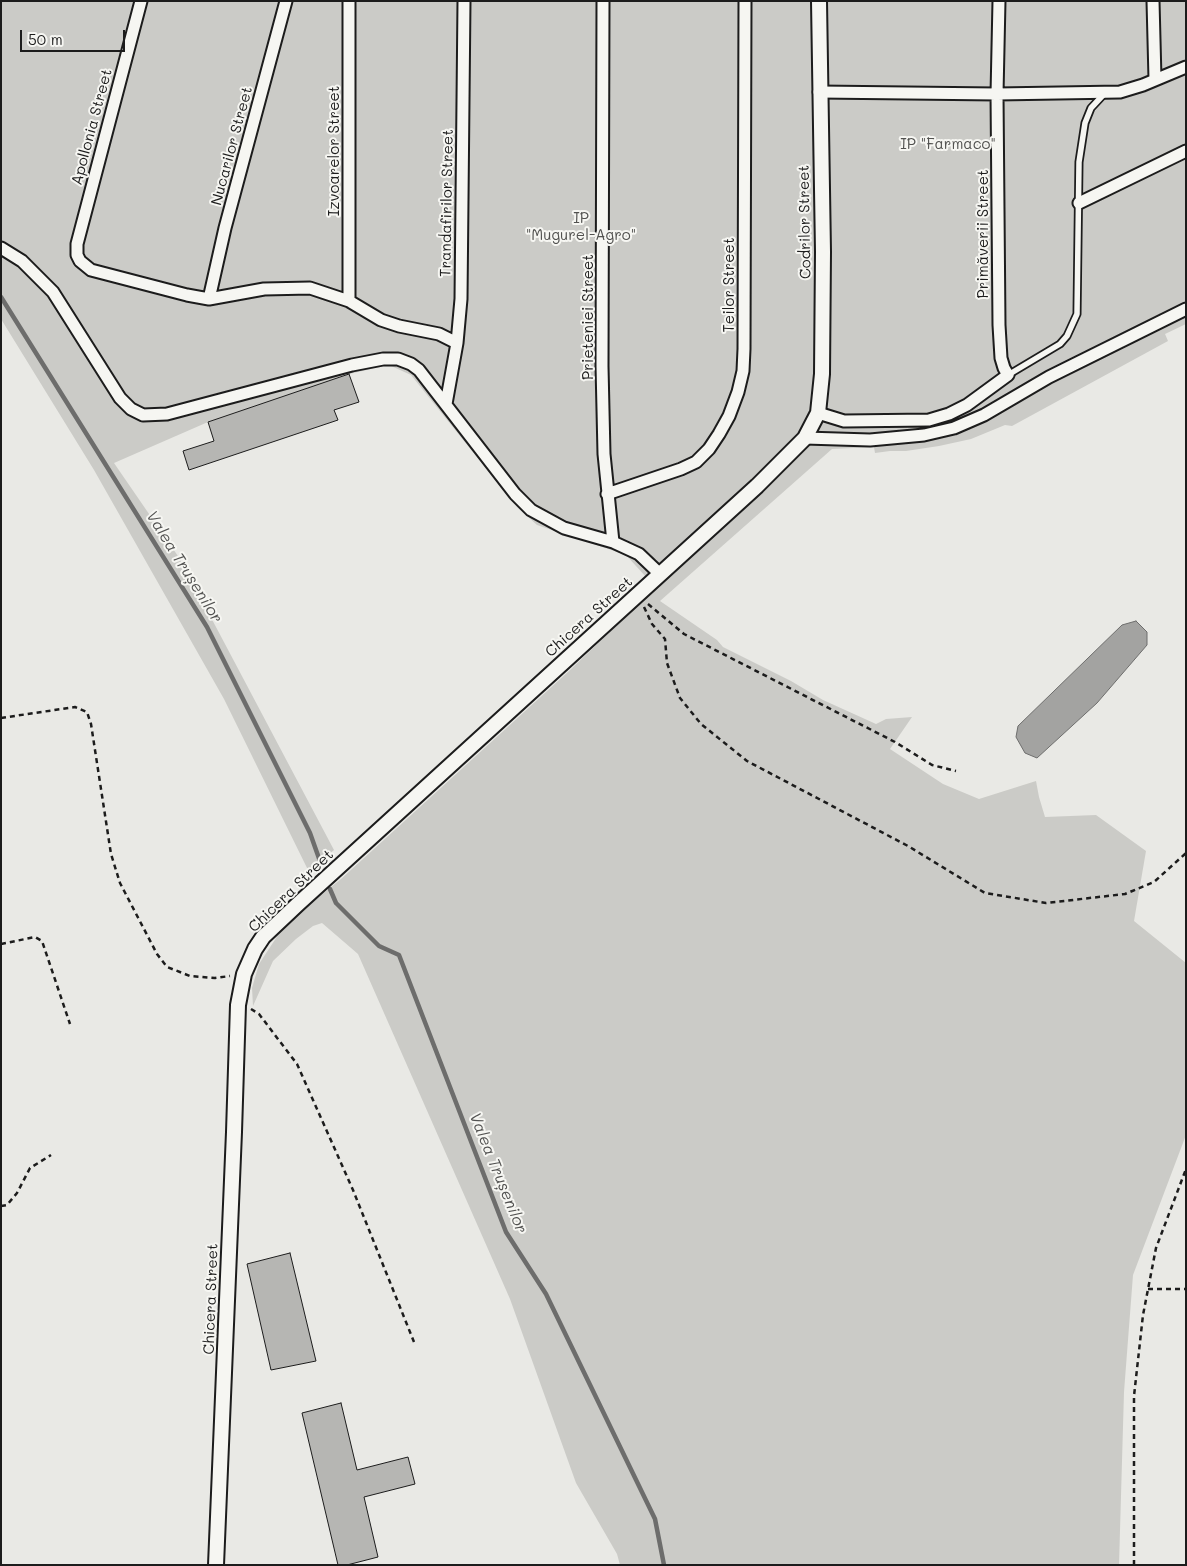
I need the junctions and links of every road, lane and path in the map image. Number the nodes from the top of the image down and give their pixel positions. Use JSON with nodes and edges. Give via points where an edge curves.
{"nodes":[{"id":1,"x":141,"y":1,"type":"edge"},
{"id":2,"x":286,"y":1,"type":"edge"},
{"id":3,"x":349,"y":1,"type":"edge"},
{"id":4,"x":464,"y":1,"type":"edge"},
{"id":5,"x":603,"y":1,"type":"edge"},
{"id":6,"x":745,"y":1,"type":"edge"},
{"id":7,"x":819,"y":1,"type":"edge"},
{"id":8,"x":999,"y":1,"type":"edge"},
{"id":9,"x":1153,"y":1,"type":"edge"},
{"id":10,"x":1186,"y":67,"type":"edge"},
{"id":11,"x":1155,"y":79,"type":"junction"},
{"id":12,"x":819,"y":92,"type":"junction"},
{"id":13,"x":1106,"y":92,"type":"junction"},
{"id":14,"x":997,"y":94,"type":"junction"},
{"id":15,"x":1186,"y":151,"type":"edge"},
{"id":16,"x":1079,"y":203,"type":"junction"},
{"id":17,"x":1,"y":248,"type":"edge"},
{"id":18,"x":209,"y":299,"type":"junction"},
{"id":19,"x":349,"y":301,"type":"junction"},
{"id":20,"x":1186,"y":309,"type":"edge"},
{"id":21,"x":457,"y":343,"type":"junction"},
{"id":22,"x":1008,"y":375,"type":"junction"},
{"id":23,"x":446,"y":404,"type":"junction"},
{"id":24,"x":818,"y":413,"type":"junction"},
{"id":25,"x":805,"y":438,"type":"junction"},
{"id":26,"x":607,"y":494,"type":"junction"},
{"id":27,"x":613,"y":542,"type":"junction"},
{"id":28,"x":660,"y":574,"type":"junction"},
{"id":29,"x":638,"y":594,"type":"junction"},
{"id":30,"x":1,"y":718,"type":"edge"},
{"id":31,"x":956,"y":771,"type":"dead end"},
{"id":32,"x":1186,"y":853,"type":"edge"},
{"id":33,"x":1,"y":944,"type":"edge"},
{"id":34,"x":244,"y":974,"type":"junction"},
{"id":35,"x":239,"y":1002,"type":"junction"},
{"id":36,"x":70,"y":1024,"type":"dead end"},
{"id":37,"x":52,"y":1155,"type":"dead end"},
{"id":38,"x":1186,"y":1169,"type":"edge"},
{"id":39,"x":1,"y":1206,"type":"edge"},
{"id":40,"x":1148,"y":1289,"type":"junction"},
{"id":41,"x":1186,"y":1289,"type":"edge"},
{"id":42,"x":414,"y":1342,"type":"dead end"},
{"id":43,"x":216,"y":1565,"type":"edge"},
{"id":44,"x":1134,"y":1565,"type":"edge"}],
"edges":[{"from":1,"to":18,"type":"street","name":"Apollonia Street","via":[[77,244],[77,255],[91,270]]},
{"from":2,"to":18,"type":"street","name":"Nucarilor Street"},
{"from":3,"to":19,"type":"street","name":"Izvoarelor Street"},
{"from":4,"to":21,"type":"street","name":"Trandafirilor Street","via":[[461,299]]},
{"from":5,"to":26,"type":"street","name":"Prieteniei Street","via":[[602,366]]},
{"from":6,"to":26,"type":"street","name":"Teilor Street","via":[[744,349],[738,392],[719,434],[696,462]]},
{"from":7,"to":12,"type":"street","name":"Codrilor Street"},
{"from":8,"to":14,"type":"street","name":"Primăverii Street"},
{"from":9,"to":11,"type":"street"},
{"from":10,"to":11,"type":"street"},
{"from":11,"to":13,"type":"street","via":[[1120,92]]},
{"from":12,"to":14,"type":"street"},
{"from":12,"to":24,"type":"street","name":"Codrilor Street","via":[[823,252],[822,374]]},
{"from":13,"to":14,"type":"street"},
{"from":13,"to":16,"type":"lane","via":[[1091,108],[1086,123],[1080,162]]},
{"from":14,"to":22,"type":"street","name":"Primăverii Street","via":[[999,325],[1001,358]]},
{"from":15,"to":16,"type":"street"},
{"from":16,"to":22,"type":"lane","via":[[1078,304],[1073,325],[1060,344]]},
{"from":17,"to":23,"type":"street","via":[[22,261],[52,292],[120,398],[143,415],[167,414],[382,359],[398,359],[411,364]]},
{"from":18,"to":19,"type":"street","via":[[264,289],[310,288]]},
{"from":19,"to":21,"type":"street","via":[[381,320],[439,334]]},
{"from":20,"to":25,"type":"street","via":[[954,428],[924,435],[870,440]]},
{"from":21,"to":23,"type":"street","name":"Trandafirilor Street"},
{"from":22,"to":24,"type":"street","via":[[967,405],[929,420],[844,421]]},
{"from":23,"to":27,"type":"street","via":[[531,510],[564,528]]},
{"from":24,"to":25,"type":"street","name":"Codrilor Street"},
{"from":25,"to":28,"type":"street","name":"Chicera Street"},
{"from":26,"to":27,"type":"street","name":"Prieteniei Street"},
{"from":27,"to":28,"type":"street","via":[[639,554]]},
{"from":28,"to":29,"type":"street","name":"Chicera Street"},
{"from":29,"to":31,"type":"path","via":[[684,634],[895,742],[932,765]]},
{"from":29,"to":32,"type":"path","via":[[652,624],[665,639],[667,664],[680,698],[701,724],[747,761],[908,846],[985,893],[1046,903],[1126,894],[1154,882]]},
{"from":29,"to":34,"type":"street","name":"Chicera Street","via":[[270,930]]},
{"from":30,"to":34,"type":"path","via":[[75,707],[87,712],[111,854],[120,883],[157,954],[166,967],[190,976],[215,978]]},
{"from":33,"to":36,"type":"path","via":[[35,937],[42,941]]},
{"from":34,"to":35,"type":"street","name":"Chicera Street"},
{"from":35,"to":42,"type":"path","via":[[259,1014],[297,1064],[353,1190]]},
{"from":35,"to":43,"type":"street","name":"Chicera Street"},
{"from":37,"to":39,"type":"path","via":[[30,1168],[17,1193],[7,1205]]},
{"from":38,"to":40,"type":"path","via":[[1156,1248]]},
{"from":40,"to":41,"type":"path"},
{"from":40,"to":44,"type":"path","via":[[1134,1396]]}]}
